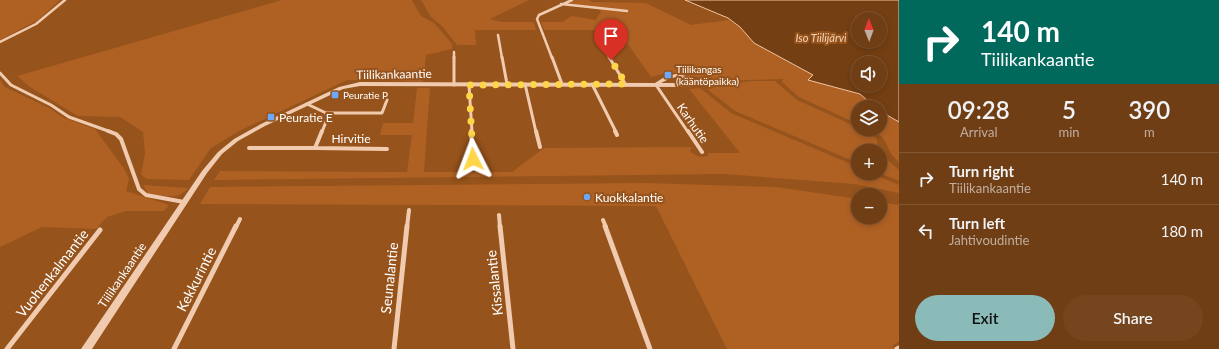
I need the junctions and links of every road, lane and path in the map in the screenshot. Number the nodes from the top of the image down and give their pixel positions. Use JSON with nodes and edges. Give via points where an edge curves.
{"nodes":[{"id":1,"x":65,"y":0,"type":"edge"},
{"id":2,"x":572,"y":0,"type":"edge"},
{"id":3,"x":561,"y":4,"type":"junction"},
{"id":4,"x":627,"y":11,"type":"dead end"},
{"id":5,"x":498,"y":35,"type":"dead end"},
{"id":6,"x":596,"y":35,"type":"dead end"},
{"id":7,"x":0,"y":42,"type":"edge"},
{"id":8,"x":454,"y":52,"type":"dead end"},
{"id":9,"x":0,"y":73,"type":"edge"},
{"id":10,"x":507,"y":84,"type":"junction"},
{"id":11,"x":525,"y":84,"type":"junction"},
{"id":12,"x":562,"y":84,"type":"junction"},
{"id":13,"x":592,"y":84,"type":"junction"},
{"id":14,"x":626,"y":84,"type":"junction"},
{"id":15,"x":454,"y":85,"type":"junction"},
{"id":16,"x":469,"y":85,"type":"junction"},
{"id":17,"x":656,"y":85,"type":"junction"},
{"id":18,"x":387,"y":100,"type":"dead end"},
{"id":19,"x":307,"y":104,"type":"junction"},
{"id":20,"x":326,"y":113,"type":"junction"},
{"id":21,"x":617,"y":135,"type":"dead end"},
{"id":22,"x":540,"y":147,"type":"dead end"},
{"id":23,"x":249,"y":148,"type":"dead end"},
{"id":24,"x":315,"y":148,"type":"junction"},
{"id":25,"x":387,"y":149,"type":"dead end"},
{"id":26,"x":702,"y":152,"type":"dead end"},
{"id":27,"x":473,"y":159,"type":"dead end"},
{"id":28,"x":184,"y":202,"type":"junction"},
{"id":29,"x":409,"y":210,"type":"dead end"},
{"id":30,"x":499,"y":215,"type":"dead end"},
{"id":31,"x":240,"y":220,"type":"dead end"},
{"id":32,"x":603,"y":220,"type":"dead end"},
{"id":33,"x":100,"y":230,"type":"dead end"},
{"id":34,"x":7,"y":349,"type":"edge"},
{"id":35,"x":86,"y":349,"type":"edge"},
{"id":36,"x":174,"y":349,"type":"edge"},
{"id":37,"x":394,"y":349,"type":"edge"},
{"id":38,"x":513,"y":349,"type":"edge"},
{"id":39,"x":650,"y":349,"type":"edge"}],
"edges":[{"from":1,"to":7,"type":"street","via":[[36,24]]},
{"from":2,"to":3,"type":"street"},
{"from":3,"to":4,"type":"street"},
{"from":3,"to":12,"type":"street","via":[[537,19]]},
{"from":5,"to":10,"type":"street"},
{"from":6,"to":14,"type":"street"},
{"from":8,"to":15,"type":"street"},
{"from":9,"to":28,"type":"street","via":[[6,82],[69,117],[116,134],[121,139],[139,189],[146,194]]},
{"from":10,"to":11,"type":"street","name":"Tiilikankaantie"},
{"from":10,"to":16,"type":"street","name":"Tiilikankaantie"},
{"from":11,"to":12,"type":"street","name":"Tiilikankaantie"},
{"from":11,"to":22,"type":"street"},
{"from":12,"to":13,"type":"street","name":"Tiilikankaantie"},
{"from":13,"to":14,"type":"street","name":"Tiilikankaantie"},
{"from":13,"to":21,"type":"street"},
{"from":14,"to":17,"type":"street","name":"Tiilikankaantie"},
{"from":15,"to":16,"type":"street","name":"Tiilikankaantie"},
{"from":15,"to":19,"type":"street","name":"Tiilikankaantie","via":[[360,84],[341,88]]},
{"from":16,"to":27,"type":"street"},
{"from":17,"to":17,"type":"street","name":"Tiilikankaantie","via":[[687,86],[693,85],[690,78],[679,75],[664,78]]},
{"from":17,"to":26,"type":"street","name":"Karhutie"},
{"from":18,"to":20,"type":"street","via":[[382,113]]},
{"from":19,"to":20,"type":"street"},
{"from":19,"to":28,"type":"street","name":"Tiilikankaantie","via":[[252,130],[226,147],[211,163]]},
{"from":20,"to":24,"type":"street","name":"Hirvitie"},
{"from":23,"to":24,"type":"street","name":"Hirvitie"},
{"from":24,"to":25,"type":"street","name":"Hirvitie"},
{"from":28,"to":35,"type":"street","name":"Tiilikankaantie"},
{"from":29,"to":37,"type":"street","name":"Seunalantie"},
{"from":30,"to":38,"type":"street","name":"Kissalantie"},
{"from":31,"to":36,"type":"street","name":"Kekkurintie"},
{"from":32,"to":39,"type":"street"},
{"from":33,"to":34,"type":"street","name":"Vuohenkalmantie"}]}
